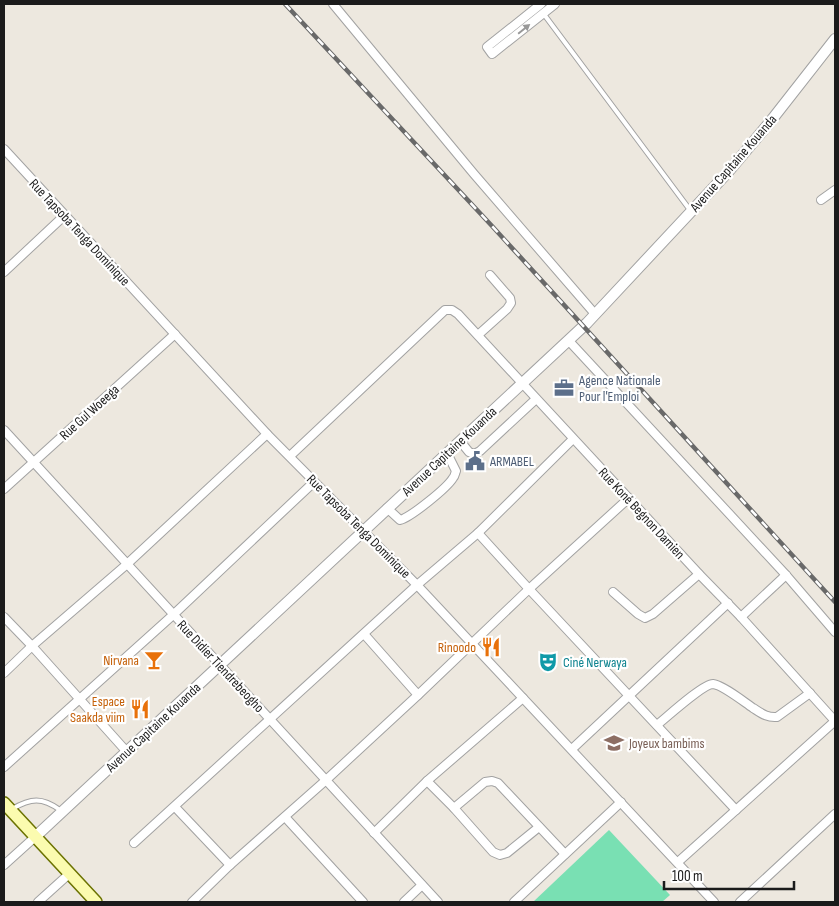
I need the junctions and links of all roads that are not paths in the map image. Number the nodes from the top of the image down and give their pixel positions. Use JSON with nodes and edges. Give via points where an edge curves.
{"nodes":[{"id":1,"x":333,"y":4,"type":"edge"},
{"id":2,"x":541,"y":4,"type":"edge"},
{"id":3,"x":555,"y":4,"type":"edge"},
{"id":4,"x":543,"y":13,"type":"junction"},
{"id":5,"x":835,"y":39,"type":"edge"},
{"id":6,"x":4,"y":149,"type":"edge"},
{"id":7,"x":835,"y":190,"type":"edge"},
{"id":8,"x":821,"y":200,"type":"dead end"},
{"id":9,"x":691,"y":211,"type":"junction"},
{"id":10,"x":64,"y":215,"type":"junction"},
{"id":11,"x":4,"y":272,"type":"edge"},
{"id":12,"x":490,"y":276,"type":"dead end"},
{"id":13,"x":595,"y":314,"type":"junction"},
{"id":14,"x":175,"y":334,"type":"junction"},
{"id":15,"x":478,"y":335,"type":"junction"},
{"id":16,"x":569,"y":340,"type":"junction"},
{"id":17,"x":522,"y":382,"type":"junction"},
{"id":18,"x":536,"y":399,"type":"junction"},
{"id":19,"x":4,"y":430,"type":"edge"},
{"id":20,"x":267,"y":434,"type":"junction"},
{"id":21,"x":573,"y":439,"type":"junction"},
{"id":22,"x":460,"y":441,"type":"junction"},
{"id":23,"x":446,"y":453,"type":"junction"},
{"id":24,"x":290,"y":456,"type":"junction"},
{"id":25,"x":33,"y":463,"type":"junction"},
{"id":26,"x":314,"y":482,"type":"junction"},
{"id":27,"x":4,"y":489,"type":"edge"},
{"id":28,"x":629,"y":498,"type":"junction"},
{"id":29,"x":388,"y":508,"type":"junction"},
{"id":30,"x":363,"y":531,"type":"junction"},
{"id":31,"x":478,"y":533,"type":"junction"},
{"id":32,"x":126,"y":565,"type":"junction"},
{"id":33,"x":699,"y":574,"type":"junction"},
{"id":34,"x":786,"y":574,"type":"junction"},
{"id":35,"x":417,"y":585,"type":"junction"},
{"id":36,"x":529,"y":589,"type":"junction"},
{"id":37,"x":613,"y":592,"type":"dead end"},
{"id":38,"x":728,"y":603,"type":"junction"},
{"id":39,"x":173,"y":615,"type":"junction"},
{"id":40,"x":4,"y":617,"type":"edge"},
{"id":41,"x":741,"y":617,"type":"junction"},
{"id":42,"x":835,"y":632,"type":"edge"},
{"id":43,"x":364,"y":634,"type":"junction"},
{"id":44,"x":472,"y":643,"type":"junction"},
{"id":45,"x":32,"y":646,"type":"junction"},
{"id":46,"x":219,"y":664,"type":"junction"},
{"id":47,"x":4,"y":673,"type":"edge"},
{"id":48,"x":810,"y":693,"type":"junction"},
{"id":49,"x":418,"y":695,"type":"junction"},
{"id":50,"x":629,"y":695,"type":"junction"},
{"id":51,"x":523,"y":698,"type":"junction"},
{"id":52,"x":80,"y":700,"type":"junction"},
{"id":53,"x":834,"y":716,"type":"edge"},
{"id":54,"x":270,"y":719,"type":"junction"},
{"id":55,"x":657,"y":725,"type":"junction"},
{"id":56,"x":572,"y":750,"type":"junction"},
{"id":57,"x":127,"y":752,"type":"junction"},
{"id":58,"x":4,"y":768,"type":"edge"},
{"id":59,"x":325,"y":780,"type":"junction"},
{"id":60,"x":427,"y":781,"type":"junction"},
{"id":61,"x":621,"y":802,"type":"junction"},
{"id":62,"x":7,"y":806,"type":"edge"},
{"id":63,"x":175,"y":807,"type":"junction"},
{"id":64,"x":454,"y":808,"type":"junction"},
{"id":65,"x":736,"y":810,"type":"junction"},
{"id":66,"x":62,"y":812,"type":"junction"},
{"id":67,"x":835,"y":814,"type":"edge"},
{"id":68,"x":285,"y":817,"type":"junction"},
{"id":69,"x":539,"y":827,"type":"junction"},
{"id":70,"x":374,"y":833,"type":"junction"},
{"id":71,"x":35,"y":837,"type":"junction"},
{"id":72,"x":134,"y":842,"type":"dead end"},
{"id":73,"x":565,"y":854,"type":"junction"},
{"id":74,"x":678,"y":862,"type":"junction"},
{"id":75,"x":4,"y":865,"type":"edge"},
{"id":76,"x":230,"y":865,"type":"junction"},
{"id":77,"x":69,"y":874,"type":"junction"},
{"id":78,"x":422,"y":885,"type":"junction"},
{"id":79,"x":198,"y":900,"type":"edge"},
{"id":80,"x":38,"y":902,"type":"edge"},
{"id":81,"x":96,"y":902,"type":"edge"},
{"id":82,"x":363,"y":902,"type":"edge"},
{"id":83,"x":404,"y":902,"type":"edge"},
{"id":84,"x":438,"y":902,"type":"edge"},
{"id":85,"x":514,"y":902,"type":"edge"},
{"id":86,"x":714,"y":902,"type":"edge"},
{"id":87,"x":740,"y":902,"type":"edge"}],
"edges":[{"from":1,"to":13,"type":"street"},
{"from":2,"to":4,"type":"street","one_way":true,"via":[[487,47],[492,54]]},
{"from":3,"to":4,"type":"street"},
{"from":4,"to":9,"type":"lane"},
{"from":5,"to":9,"type":"street","name":"Avenue Capitaine Kouanda","via":[[729,171]]},
{"from":6,"to":10,"type":"street","name":"Rue Tapsoba Tenga Dominique"},
{"from":7,"to":8,"type":"street"},
{"from":9,"to":13,"type":"street","name":"Avenue Capitaine Kouanda"},
{"from":10,"to":11,"type":"street"},
{"from":10,"to":14,"type":"street","name":"Rue Tapsoba Tenga Dominique"},
{"from":12,"to":15,"type":"street","via":[[511,303]]},
{"from":13,"to":16,"type":"street","name":"Avenue Capitaine Kouanda"},
{"from":14,"to":20,"type":"street","name":"Rue Tapsoba Tenga Dominique"},
{"from":14,"to":25,"type":"street","name":"Rue Gul Woeega"},
{"from":15,"to":17,"type":"street","name":"Rue Koné Begnon Damien"},
{"from":15,"to":24,"type":"street","name":"Rue Koné Begnon Damien","via":[[458,314],[445,310]]},
{"from":16,"to":17,"type":"street","name":"Avenue Capitaine Kouanda"},
{"from":16,"to":34,"type":"street"},
{"from":17,"to":18,"type":"street","name":"Rue Koné Begnon Damien"},
{"from":17,"to":22,"type":"street","name":"Avenue Capitaine Kouanda"},
{"from":18,"to":21,"type":"street","name":"Rue Koné Begnon Damien"},
{"from":18,"to":22,"type":"street","via":[[480,451],[469,452]]},
{"from":19,"to":25,"type":"street","name":"Rue Didier Tiendrebeogho"},
{"from":20,"to":24,"type":"street","name":"Rue Tapsoba Tenga Dominique"},
{"from":20,"to":32,"type":"street"},
{"from":21,"to":28,"type":"street","name":"Rue Koné Begnon Damien"},
{"from":21,"to":31,"type":"street"},
{"from":22,"to":23,"type":"street","name":"Avenue Capitaine Kouanda"},
{"from":23,"to":29,"type":"street","name":"Avenue Capitaine Kouanda"},
{"from":23,"to":29,"type":"street","via":[[456,471],[453,479],[406,518],[400,520]]},
{"from":24,"to":26,"type":"street","name":"Rue Tapsoba Tenga Dominique"},
{"from":25,"to":27,"type":"street","name":"Rue Gul Woeega"},
{"from":25,"to":32,"type":"street","name":"Rue Didier Tiendrebeogho"},
{"from":26,"to":30,"type":"street","name":"Rue Tapsoba Tenga Dominique"},
{"from":26,"to":39,"type":"street"},
{"from":28,"to":33,"type":"street","name":"Rue Koné Begnon Damien"},
{"from":28,"to":36,"type":"street"},
{"from":29,"to":30,"type":"street","name":"Avenue Capitaine Kouanda"},
{"from":30,"to":35,"type":"street","name":"Rue Tapsoba Tenga Dominique"},
{"from":30,"to":46,"type":"street","name":"Avenue Capitaine Kouanda"},
{"from":31,"to":35,"type":"street"},
{"from":31,"to":36,"type":"street"},
{"from":32,"to":39,"type":"street","name":"Rue Didier Tiendrebeogho"},
{"from":32,"to":45,"type":"street"},
{"from":33,"to":37,"type":"street","via":[[654,614],[645,618]]},
{"from":33,"to":38,"type":"street","name":"Rue Koné Begnon Damien"},
{"from":34,"to":41,"type":"street"},
{"from":34,"to":42,"type":"street"},
{"from":35,"to":43,"type":"street"},
{"from":35,"to":44,"type":"street","name":"Rue Tapsoba Tenga Dominique"},
{"from":36,"to":44,"type":"street"},
{"from":36,"to":50,"type":"street"},
{"from":38,"to":41,"type":"street","name":"Rue Koné Begnon Damien"},
{"from":38,"to":50,"type":"street"},
{"from":39,"to":46,"type":"street","name":"Rue Didier Tiendrebeogho"},
{"from":39,"to":52,"type":"street"},
{"from":40,"to":45,"type":"street"},
{"from":41,"to":48,"type":"street","name":"Rue Koné Begnon Damien"},
{"from":43,"to":49,"type":"street"},
{"from":43,"to":54,"type":"street"},
{"from":44,"to":49,"type":"street"},
{"from":44,"to":51,"type":"street","name":"Rue Tapsoba Tenga Dominique"},
{"from":45,"to":47,"type":"street"},
{"from":45,"to":52,"type":"street"},
{"from":46,"to":54,"type":"street","name":"Rue Didier Tiendrebeogho"},
{"from":46,"to":57,"type":"street","name":"Avenue Capitaine Kouanda"},
{"from":48,"to":53,"type":"street","name":"Rue Koné Begnon Damien"},
{"from":48,"to":55,"type":"street","via":[[771,718],[713,684],[703,687]]},
{"from":49,"to":59,"type":"street"},
{"from":50,"to":55,"type":"street"},
{"from":50,"to":56,"type":"street"},
{"from":51,"to":56,"type":"street","name":"Rue Tapsoba Tenga Dominique"},
{"from":51,"to":60,"type":"street"},
{"from":52,"to":57,"type":"street"},
{"from":52,"to":58,"type":"street"},
{"from":53,"to":65,"type":"street"},
{"from":54,"to":59,"type":"street","name":"Rue Didier Tiendrebeogho"},
{"from":54,"to":63,"type":"street"},
{"from":55,"to":65,"type":"street"},
{"from":56,"to":61,"type":"street","name":"Rue Tapsoba Tenga Dominique"},
{"from":57,"to":66,"type":"street","name":"Avenue Capitaine Kouanda"},
{"from":59,"to":68,"type":"street"},
{"from":59,"to":70,"type":"street","name":"Rue Didier Tiendrebeogho"},
{"from":60,"to":64,"type":"street"},
{"from":60,"to":70,"type":"street"},
{"from":61,"to":73,"type":"street"},
{"from":61,"to":74,"type":"street","name":"Rue Tapsoba Tenga Dominique"},
{"from":62,"to":66,"type":"lane","via":[[31,800],[42,801]]},
{"from":62,"to":71,"type":"main road"},
{"from":63,"to":72,"type":"street"},
{"from":63,"to":76,"type":"street"},
{"from":64,"to":69,"type":"street","via":[[485,782],[492,781],[498,783]]},
{"from":64,"to":69,"type":"street","via":[[493,852],[500,855]]},
{"from":65,"to":74,"type":"street"},
{"from":66,"to":71,"type":"street","name":"Avenue Capitaine Kouanda"},
{"from":67,"to":87,"type":"street"},
{"from":68,"to":76,"type":"street"},
{"from":68,"to":82,"type":"street"},
{"from":69,"to":73,"type":"street"},
{"from":70,"to":78,"type":"street","name":"Rue Didier Tiendrebeogho"},
{"from":71,"to":75,"type":"street"},
{"from":71,"to":77,"type":"main road"},
{"from":73,"to":85,"type":"street"},
{"from":74,"to":86,"type":"street","name":"Rue Tapsoba Tenga Dominique"},
{"from":76,"to":79,"type":"street"},
{"from":77,"to":80,"type":"street"},
{"from":77,"to":81,"type":"main road"},
{"from":78,"to":83,"type":"street"},
{"from":78,"to":84,"type":"street","name":"Rue Didier Tiendrebeogho"}]}
